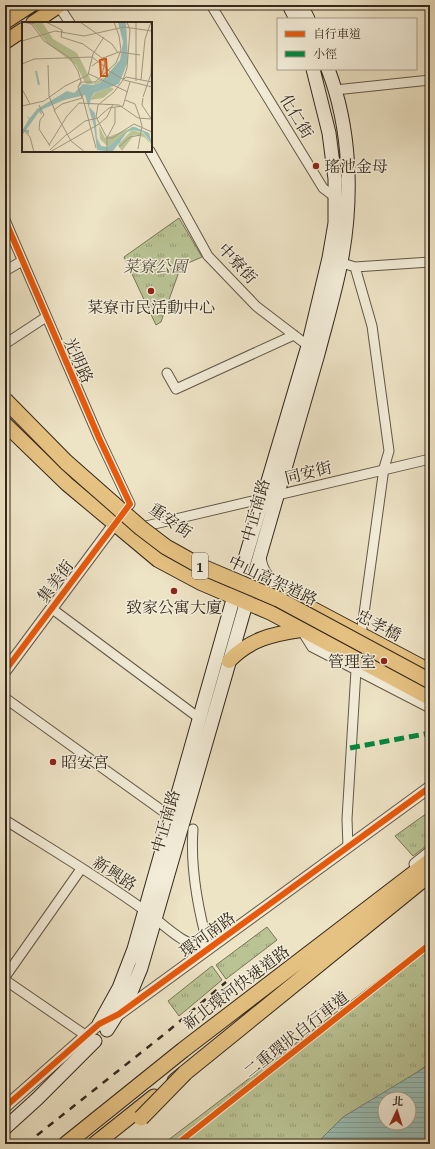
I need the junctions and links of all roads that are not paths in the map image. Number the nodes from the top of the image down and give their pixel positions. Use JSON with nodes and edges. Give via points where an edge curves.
{"nodes":[{"id":1,"x":31,"y":5,"type":"edge"},
{"id":2,"x":59,"y":5,"type":"edge"},
{"id":3,"x":211,"y":5,"type":"edge"},
{"id":4,"x":280,"y":5,"type":"edge"},
{"id":5,"x":289,"y":5,"type":"edge"},
{"id":6,"x":301,"y":5,"type":"edge"},
{"id":7,"x":287,"y":18,"type":"edge"},
{"id":8,"x":296,"y":18,"type":"edge"},
{"id":9,"x":308,"y":18,"type":"edge"},
{"id":10,"x":5,"y":22,"type":"edge"},
{"id":11,"x":34,"y":22,"type":"edge"},
{"id":12,"x":69,"y":22,"type":"edge"},
{"id":13,"x":22,"y":31,"type":"edge"},
{"id":14,"x":5,"y":42,"type":"edge"},
{"id":15,"x":314,"y":72,"type":"edge"},
{"id":16,"x":330,"y":77,"type":"edge"},
{"id":17,"x":430,"y":80,"type":"edge"},
{"id":18,"x":151,"y":152,"type":"edge"},
{"id":19,"x":336,"y":198,"type":"junction"},
{"id":20,"x":5,"y":220,"type":"edge"},
{"id":21,"x":335,"y":260,"type":"junction"},
{"id":22,"x":22,"y":261,"type":"junction"},
{"id":23,"x":430,"y":262,"type":"edge"},
{"id":24,"x":355,"y":267,"type":"junction"},
{"id":25,"x":5,"y":271,"type":"edge"},
{"id":26,"x":46,"y":317,"type":"junction"},
{"id":27,"x":294,"y":335,"type":"junction"},
{"id":28,"x":5,"y":344,"type":"edge"},
{"id":29,"x":313,"y":350,"type":"junction"},
{"id":30,"x":167,"y":373,"type":"dead end"},
{"id":31,"x":5,"y":392,"type":"edge"},
{"id":32,"x":5,"y":400,"type":"edge"},
{"id":33,"x":5,"y":416,"type":"edge"},
{"id":34,"x":5,"y":424,"type":"edge"},
{"id":35,"x":430,"y":459,"type":"edge"},
{"id":36,"x":384,"y":468,"type":"junction"},
{"id":37,"x":277,"y":494,"type":"junction"},
{"id":38,"x":262,"y":500,"type":"junction"},
{"id":39,"x":126,"y":508,"type":"junction"},
{"id":40,"x":114,"y":525,"type":"junction"},
{"id":41,"x":146,"y":526,"type":"junction"},
{"id":42,"x":261,"y":550,"type":"junction"},
{"id":43,"x":246,"y":579,"type":"junction"},
{"id":44,"x":273,"y":587,"type":"junction"},
{"id":45,"x":240,"y":599,"type":"junction"},
{"id":46,"x":51,"y":608,"type":"junction"},
{"id":47,"x":271,"y":613,"type":"junction"},
{"id":48,"x":362,"y":628,"type":"junction"},
{"id":49,"x":301,"y":630,"type":"junction"},
{"id":50,"x":229,"y":661,"type":"junction"},
{"id":51,"x":430,"y":664,"type":"edge"},
{"id":52,"x":356,"y":670,"type":"junction"},
{"id":53,"x":5,"y":671,"type":"edge"},
{"id":54,"x":430,"y":671,"type":"edge"},
{"id":55,"x":394,"y":679,"type":"junction"},
{"id":56,"x":430,"y":680,"type":"edge"},
{"id":57,"x":430,"y":692,"type":"edge"},
{"id":58,"x":5,"y":698,"type":"edge"},
{"id":59,"x":430,"y":698,"type":"edge"},
{"id":60,"x":430,"y":704,"type":"edge"},
{"id":61,"x":430,"y":708,"type":"edge"},
{"id":62,"x":199,"y":718,"type":"junction"},
{"id":63,"x":430,"y":787,"type":"edge"},
{"id":64,"x":171,"y":818,"type":"junction"},
{"id":65,"x":5,"y":820,"type":"edge"},
{"id":66,"x":193,"y":829,"type":"dead end"},
{"id":67,"x":348,"y":847,"type":"junction"},
{"id":68,"x":430,"y":852,"type":"edge"},
{"id":69,"x":430,"y":861,"type":"edge"},
{"id":70,"x":430,"y":867,"type":"edge"},
{"id":71,"x":81,"y":869,"type":"junction"},
{"id":72,"x":430,"y":874,"type":"edge"},
{"id":73,"x":430,"y":878,"type":"edge"},
{"id":74,"x":150,"y":914,"type":"junction"},
{"id":75,"x":208,"y":949,"type":"junction"},
{"id":76,"x":5,"y":978,"type":"edge"},
{"id":77,"x":119,"y":1014,"type":"junction"},
{"id":78,"x":103,"y":1027,"type":"junction"},
{"id":79,"x":90,"y":1038,"type":"junction"},
{"id":80,"x":185,"y":1073,"type":"junction"},
{"id":81,"x":5,"y":1107,"type":"edge"},
{"id":82,"x":5,"y":1120,"type":"edge"},
{"id":83,"x":5,"y":1128,"type":"edge"},
{"id":84,"x":60,"y":1144,"type":"edge"},
{"id":85,"x":66,"y":1144,"type":"edge"},
{"id":86,"x":81,"y":1144,"type":"edge"},
{"id":87,"x":97,"y":1144,"type":"edge"},
{"id":88,"x":108,"y":1144,"type":"edge"}],
"edges":[{"from":1,"to":10,"type":"main road"},
{"from":2,"to":11,"type":"main road"},
{"from":2,"to":12,"type":"street"},
{"from":3,"to":19,"type":"street","name":"化仁街","via":[[323,188]]},
{"from":4,"to":7,"type":"main road"},
{"from":5,"to":8,"type":"main road"},
{"from":6,"to":9,"type":"main road"},
{"from":13,"to":14,"type":"main road"},
{"from":15,"to":19,"type":"main road","name":"中正南路","via":[[330,134]]},
{"from":16,"to":17,"type":"street"},
{"from":16,"to":21,"type":"main road","name":"中正南路","via":[[342,119],[348,179],[347,217]]},
{"from":18,"to":27,"type":"street","name":"中寮街","via":[[208,256],[256,306]]},
{"from":19,"to":21,"type":"main road","name":"中正南路"},
{"from":20,"to":22,"type":"street","name":"光明路"},
{"from":21,"to":24,"type":"street"},
{"from":21,"to":29,"type":"main road","name":"中正南路"},
{"from":22,"to":25,"type":"street"},
{"from":22,"to":26,"type":"street","name":"光明路"},
{"from":23,"to":24,"type":"street"},
{"from":24,"to":36,"type":"street","via":[[372,326],[389,452]]},
{"from":26,"to":28,"type":"street"},
{"from":26,"to":39,"type":"street","name":"光明路","via":[[130,504]]},
{"from":27,"to":29,"type":"street","name":"中寮街"},
{"from":27,"to":30,"type":"street","via":[[176,389]]},
{"from":29,"to":37,"type":"main road","name":"中正南路"},
{"from":29,"to":38,"type":"main road","name":"中正南路"},
{"from":31,"to":39,"type":"main road","name":"重安街","number":"1","via":[[51,441]]},
{"from":32,"to":56,"type":"highway","name":"中山高架道路","number":"1","bridge":true,"via":[[66,462],[166,547],[200,566],[278,599]]},
{"from":33,"to":57,"type":"highway","name":"中山高架道路","number":"1","via":[[57,468],[159,554],[193,573],[285,614]]},
{"from":34,"to":40,"type":"main road","number":"1","via":[[31,451]]},
{"from":35,"to":36,"type":"street","name":"同安街"},
{"from":36,"to":37,"type":"street","name":"同安街"},
{"from":36,"to":48,"type":"street"},
{"from":37,"to":38,"type":"street","name":"同安街"},
{"from":37,"to":42,"type":"main road","name":"中正南路"},
{"from":38,"to":41,"type":"street","name":"同安街"},
{"from":38,"to":43,"type":"main road","name":"中正南路"},
{"from":39,"to":40,"type":"street","name":"集美街"},
{"from":39,"to":41,"type":"main road","name":"重安街","number":"1"},
{"from":40,"to":45,"type":"main road","number":"1","via":[[163,562],[201,583]]},
{"from":40,"to":46,"type":"street","name":"集美街"},
{"from":41,"to":43,"type":"main road","name":"重安街","number":"1","via":[[195,557]]},
{"from":42,"to":43,"type":"main road","name":"中正南路"},
{"from":42,"to":44,"type":"street","name":"重安街","via":[[263,566]]},
{"from":43,"to":44,"type":"main road","name":"重安街","number":"1"},
{"from":43,"to":45,"type":"main road","name":"中正南路"},
{"from":44,"to":48,"type":"street","name":"重安街"},
{"from":44,"to":54,"type":"main road","name":"忠孝橋","number":"1"},
{"from":44,"to":56,"type":"street","name":"重安街","via":[[306,616]]},
{"from":45,"to":47,"type":"main road","number":"1"},
{"from":45,"to":50,"type":"main road","name":"中正南路"},
{"from":45,"to":62,"type":"main road","name":"中正南路"},
{"from":46,"to":53,"type":"street","name":"集美街"},
{"from":46,"to":62,"type":"street"},
{"from":47,"to":49,"type":"main road","number":"1"},
{"from":47,"to":57,"type":"street","via":[[291,618]]},
{"from":48,"to":51,"type":"street","name":"重安街"},
{"from":49,"to":50,"type":"main road","via":[[260,638],[239,651]]},
{"from":49,"to":52,"type":"street","via":[[312,647]]},
{"from":49,"to":55,"type":"main road","number":"1"},
{"from":50,"to":74,"type":"main road","name":"中正南路"},
{"from":52,"to":61,"type":"street"},
{"from":52,"to":67,"type":"street","via":[[347,819]]},
{"from":55,"to":59,"type":"main road","number":"1"},
{"from":55,"to":60,"type":"street","via":[[406,691]]},
{"from":58,"to":64,"type":"street"},
{"from":62,"to":64,"type":"main road","name":"中正南路"},
{"from":63,"to":67,"type":"street","name":"環河南路"},
{"from":64,"to":74,"type":"main road","name":"中正南路"},
{"from":65,"to":71,"type":"street","name":"新興路"},
{"from":66,"to":75,"type":"street","via":[[191,855]]},
{"from":67,"to":75,"type":"street","name":"環河南路"},
{"from":68,"to":84,"type":"street"},
{"from":69,"to":85,"type":"highway","name":"新北環河快速道路","via":[[183,1050]]},
{"from":70,"to":86,"type":"highway"},
{"from":71,"to":74,"type":"street","name":"新興路"},
{"from":71,"to":76,"type":"street"},
{"from":72,"to":80,"type":"highway","name":"新北環河快速道路"},
{"from":73,"to":87,"type":"street"},
{"from":74,"to":75,"type":"street","name":"新興路","via":[[170,932],[192,946]]},
{"from":74,"to":77,"type":"main road","name":"中正南路","via":[[141,968]]},
{"from":74,"to":78,"type":"main road","name":"中正南路"},
{"from":75,"to":77,"type":"street","name":"環河南路"},
{"from":76,"to":79,"type":"street"},
{"from":77,"to":78,"type":"main road","name":"中正南路"},
{"from":78,"to":79,"type":"street"},
{"from":79,"to":81,"type":"street"},
{"from":79,"to":82,"type":"street","via":[[70,1061]]},
{"from":79,"to":83,"type":"main road","via":[[37,1099]]},
{"from":80,"to":87,"type":"highway","name":"新北環河快速道路","bridge":true},
{"from":80,"to":88,"type":"highway","bridge":true,"via":[[140,1118]]}]}
